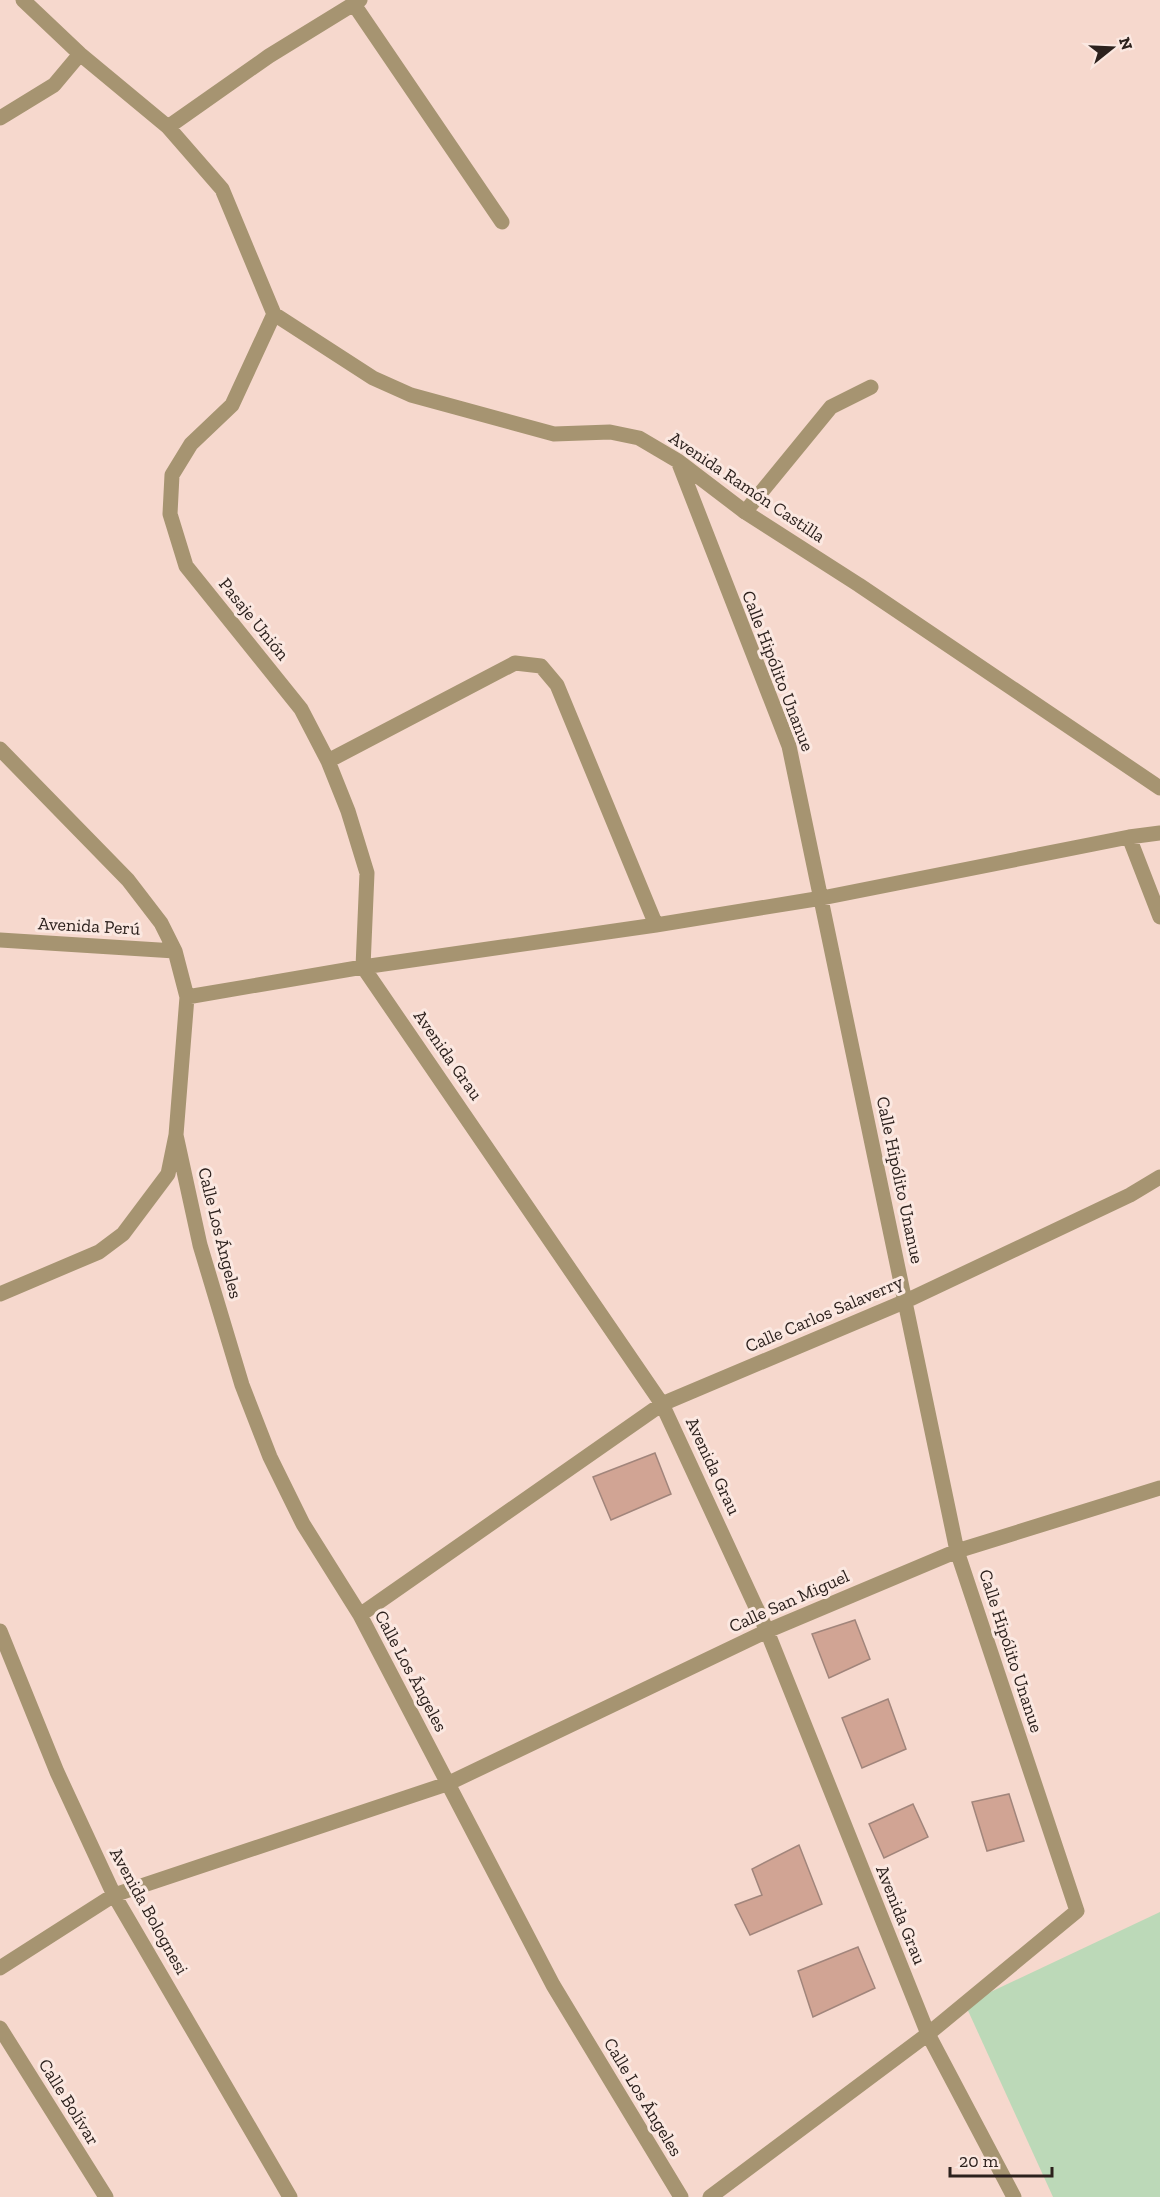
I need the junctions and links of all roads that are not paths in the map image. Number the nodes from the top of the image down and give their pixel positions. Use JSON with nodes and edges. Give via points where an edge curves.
{"nodes":[{"id":1,"x":23,"y":0,"type":"edge"},
{"id":2,"x":356,"y":2,"type":"edge"},
{"id":3,"x":80,"y":54,"type":"junction"},
{"id":4,"x":0,"y":118,"type":"edge"},
{"id":5,"x":168,"y":127,"type":"junction"},
{"id":6,"x":502,"y":222,"type":"dead end"},
{"id":7,"x":274,"y":314,"type":"junction"},
{"id":8,"x":871,"y":387,"type":"dead end"},
{"id":9,"x":678,"y":461,"type":"junction"},
{"id":10,"x":745,"y":512,"type":"junction"},
{"id":11,"x":0,"y":749,"type":"edge"},
{"id":12,"x":328,"y":760,"type":"junction"},
{"id":13,"x":1160,"y":788,"type":"edge"},
{"id":14,"x":1160,"y":833,"type":"edge"},
{"id":15,"x":1130,"y":837,"type":"junction"},
{"id":16,"x":822,"y":898,"type":"junction"},
{"id":17,"x":1160,"y":917,"type":"edge"},
{"id":18,"x":656,"y":925,"type":"junction"},
{"id":19,"x":0,"y":940,"type":"edge"},
{"id":20,"x":175,"y":951,"type":"junction"},
{"id":21,"x":363,"y":967,"type":"junction"},
{"id":22,"x":187,"y":997,"type":"junction"},
{"id":23,"x":176,"y":1135,"type":"junction"},
{"id":24,"x":1160,"y":1177,"type":"edge"},
{"id":25,"x":0,"y":1293,"type":"edge"},
{"id":26,"x":906,"y":1301,"type":"junction"},
{"id":27,"x":662,"y":1404,"type":"junction"},
{"id":28,"x":1160,"y":1488,"type":"edge"},
{"id":29,"x":957,"y":1551,"type":"junction"},
{"id":30,"x":360,"y":1615,"type":"junction"},
{"id":31,"x":0,"y":1631,"type":"edge"},
{"id":32,"x":767,"y":1631,"type":"junction"},
{"id":33,"x":447,"y":1784,"type":"junction"},
{"id":34,"x":114,"y":1895,"type":"junction"},
{"id":35,"x":0,"y":1968,"type":"edge"},
{"id":36,"x":0,"y":2028,"type":"edge"},
{"id":37,"x":928,"y":2034,"type":"junction"},
{"id":38,"x":106,"y":2197,"type":"edge"},
{"id":39,"x":290,"y":2197,"type":"edge"},
{"id":40,"x":681,"y":2197,"type":"edge"},
{"id":41,"x":710,"y":2197,"type":"edge"},
{"id":42,"x":1014,"y":2197,"type":"edge"}],
"edges":[{"from":1,"to":3,"type":"street"},
{"from":2,"to":5,"type":"street","via":[[269,56]]},
{"from":2,"to":6,"type":"street"},
{"from":3,"to":4,"type":"street","via":[[54,85]]},
{"from":3,"to":5,"type":"street"},
{"from":5,"to":7,"type":"street","via":[[222,189]]},
{"from":7,"to":9,"type":"street","name":"Avenida Ramón Castilla","via":[[373,378],[411,395],[555,434],[610,432],[639,438]]},
{"from":7,"to":12,"type":"street","name":"Pasaje Unión","via":[[232,405],[191,444],[172,476],[170,514],[186,566],[301,710]]},
{"from":8,"to":10,"type":"street","via":[[831,408]]},
{"from":9,"to":10,"type":"street","name":"Avenida Ramón Castilla"},
{"from":9,"to":16,"type":"street","name":"Calle Hipólito Unanue","via":[[789,746]]},
{"from":10,"to":13,"type":"street","name":"Avenida Ramón Castilla"},
{"from":11,"to":20,"type":"street","via":[[128,880],[161,923]]},
{"from":12,"to":18,"type":"street","via":[[515,663],[542,666],[557,685]]},
{"from":12,"to":21,"type":"street","name":"Pasaje Unión","via":[[367,873]]},
{"from":14,"to":15,"type":"street"},
{"from":15,"to":16,"type":"street"},
{"from":15,"to":17,"type":"street"},
{"from":16,"to":18,"type":"street"},
{"from":16,"to":26,"type":"street","name":"Calle Hipólito Unanue"},
{"from":18,"to":21,"type":"street"},
{"from":19,"to":20,"type":"street","name":"Avenida Perú"},
{"from":20,"to":22,"type":"street"},
{"from":21,"to":22,"type":"street"},
{"from":21,"to":27,"type":"street","name":"Avenida Grau"},
{"from":22,"to":23,"type":"street"},
{"from":23,"to":25,"type":"street","via":[[168,1174],[123,1234],[99,1252]]},
{"from":23,"to":30,"type":"street","name":"Calle Los Ángeles","via":[[200,1245],[242,1386],[270,1457],[303,1524]]},
{"from":24,"to":26,"type":"street","name":"Calle Carlos Salaverry","via":[[1130,1195]]},
{"from":26,"to":27,"type":"street","name":"Calle Carlos Salaverry"},
{"from":26,"to":29,"type":"street","name":"Calle Hipólito Unanue"},
{"from":27,"to":30,"type":"street","name":"Calle Carlos Salaverry"},
{"from":27,"to":32,"type":"street","name":"Avenida Grau"},
{"from":28,"to":29,"type":"street","name":"Calle San Miguel"},
{"from":29,"to":32,"type":"street","name":"Calle San Miguel"},
{"from":29,"to":37,"type":"street","name":"Calle Hipólito Unanue","via":[[1077,1911]]},
{"from":30,"to":33,"type":"street","name":"Calle Los Ángeles"},
{"from":31,"to":34,"type":"street","name":"Avenida Bolognesi","via":[[57,1772]]},
{"from":32,"to":33,"type":"street","name":"Calle San Miguel"},
{"from":32,"to":37,"type":"street","name":"Avenida Grau"},
{"from":33,"to":34,"type":"street","name":"Calle San Miguel"},
{"from":33,"to":40,"type":"street","name":"Calle Los Ángeles","via":[[553,1985]]},
{"from":34,"to":35,"type":"street","name":"Calle San Miguel"},
{"from":34,"to":39,"type":"street","name":"Avenida Bolognesi"},
{"from":36,"to":38,"type":"street","name":"Calle Bolívar"},
{"from":37,"to":41,"type":"street"},
{"from":37,"to":42,"type":"street","name":"Avenida Grau"}]}
